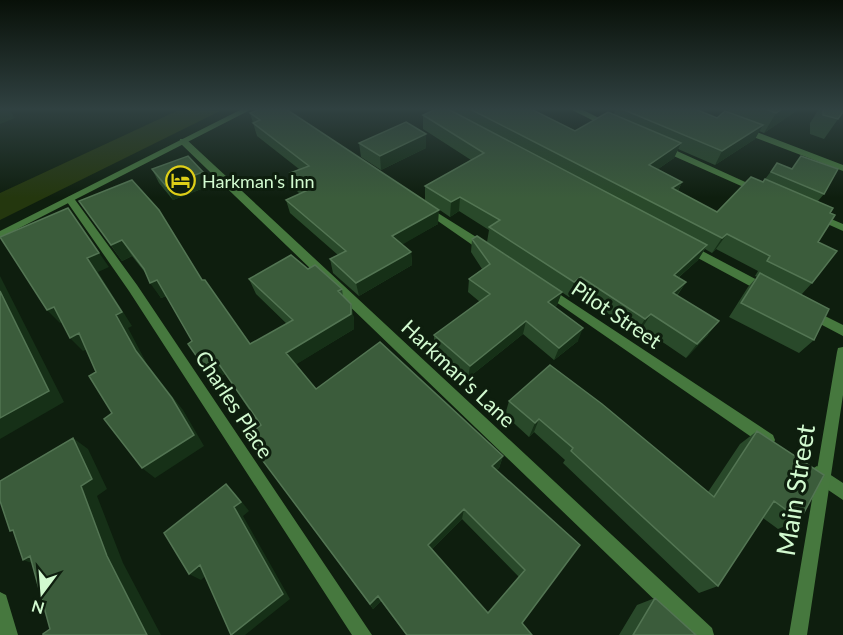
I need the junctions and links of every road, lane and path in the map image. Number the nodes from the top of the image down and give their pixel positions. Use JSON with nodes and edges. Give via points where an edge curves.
{"nodes":[{"id":1,"x":188,"y":139,"type":"edge"},
{"id":2,"x":766,"y":139,"type":"edge"},
{"id":3,"x":183,"y":141,"type":"junction"},
{"id":4,"x":650,"y":142,"type":"edge"},
{"id":5,"x":843,"y":168,"type":"edge"},
{"id":6,"x":768,"y":195,"type":"edge"},
{"id":7,"x":70,"y":199,"type":"junction"},
{"id":8,"x":418,"y":203,"type":"edge"},
{"id":9,"x":811,"y":214,"type":"edge"},
{"id":10,"x":843,"y":228,"type":"edge"},
{"id":11,"x":0,"y":235,"type":"edge"},
{"id":12,"x":678,"y":242,"type":"edge"},
{"id":13,"x":497,"y":257,"type":"edge"},
{"id":14,"x":537,"y":283,"type":"edge"},
{"id":15,"x":771,"y":292,"type":"edge"},
{"id":16,"x":802,"y":309,"type":"edge"},
{"id":17,"x":843,"y":331,"type":"edge"},
{"id":18,"x":843,"y":352,"type":"edge"},
{"id":19,"x":774,"y":444,"type":"edge"},
{"id":20,"x":803,"y":464,"type":"edge"},
{"id":21,"x":823,"y":478,"type":"junction"},
{"id":22,"x":843,"y":492,"type":"edge"},
{"id":23,"x":0,"y":601,"type":"edge"},
{"id":24,"x":9,"y":635,"type":"edge"},
{"id":25,"x":363,"y":635,"type":"edge"},
{"id":26,"x":705,"y":635,"type":"edge"},
{"id":27,"x":798,"y":635,"type":"edge"}],
"edges":[{"from":1,"to":3,"type":"street"},
{"from":2,"to":5,"type":"street"},
{"from":3,"to":7,"type":"street"},
{"from":3,"to":26,"type":"street","name":"Harkman's Lane"},
{"from":4,"to":6,"type":"street"},
{"from":7,"to":11,"type":"street"},
{"from":7,"to":25,"type":"street","name":"Charles Place"},
{"from":8,"to":13,"type":"street"},
{"from":9,"to":10,"type":"street"},
{"from":12,"to":15,"type":"street"},
{"from":14,"to":19,"type":"street","name":"Pilot Street"},
{"from":16,"to":17,"type":"street"},
{"from":18,"to":21,"type":"street","name":"Main Street"},
{"from":20,"to":21,"type":"street"},
{"from":21,"to":22,"type":"street"},
{"from":21,"to":27,"type":"street","name":"Main Street"},
{"from":23,"to":24,"type":"street"}]}
